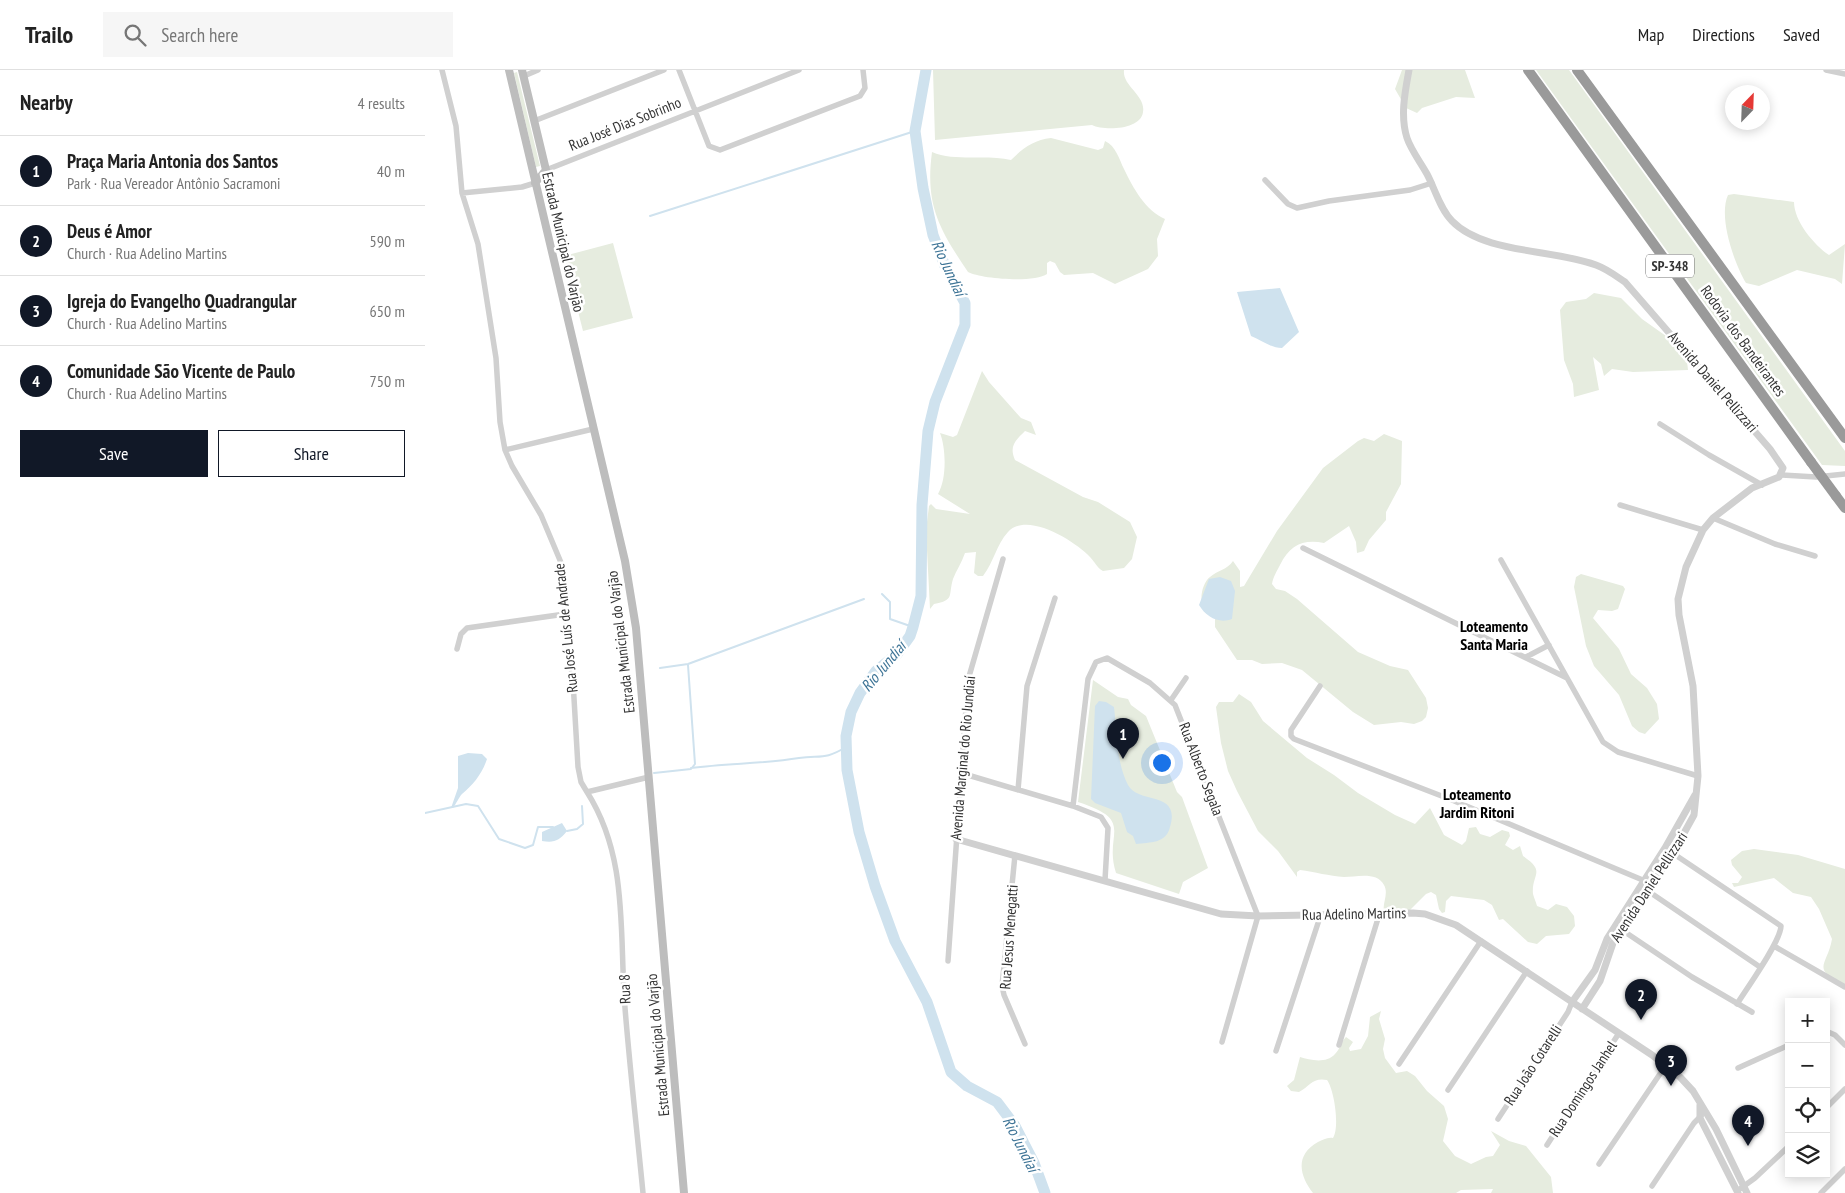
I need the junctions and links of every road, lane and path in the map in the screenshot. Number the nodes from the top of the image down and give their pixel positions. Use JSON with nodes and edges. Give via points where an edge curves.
{"nodes":[{"id":1,"x":442,"y":70,"type":"edge"},
{"id":2,"x":509,"y":70,"type":"edge"},
{"id":3,"x":537,"y":70,"type":"edge"},
{"id":4,"x":664,"y":70,"type":"edge"},
{"id":5,"x":679,"y":70,"type":"edge"},
{"id":6,"x":799,"y":70,"type":"edge"},
{"id":7,"x":863,"y":70,"type":"edge"},
{"id":8,"x":1409,"y":70,"type":"edge"},
{"id":9,"x":1528,"y":70,"type":"edge"},
{"id":10,"x":1577,"y":70,"type":"edge"},
{"id":11,"x":1827,"y":70,"type":"edge"},
{"id":12,"x":523,"y":73,"type":"edge"},
{"id":13,"x":1845,"y":74,"type":"edge"},
{"id":14,"x":695,"y":111,"type":"junction"},
{"id":15,"x":534,"y":121,"type":"junction"},
{"id":16,"x":546,"y":170,"type":"junction"},
{"id":17,"x":1265,"y":180,"type":"dead end"},
{"id":18,"x":535,"y":183,"type":"junction"},
{"id":19,"x":1432,"y":183,"type":"junction"},
{"id":20,"x":462,"y":193,"type":"junction"},
{"id":21,"x":1660,"y":424,"type":"dead end"},
{"id":22,"x":593,"y":429,"type":"junction"},
{"id":23,"x":1845,"y":438,"type":"edge"},
{"id":24,"x":505,"y":450,"type":"junction"},
{"id":25,"x":1782,"y":474,"type":"junction"},
{"id":26,"x":1845,"y":474,"type":"edge"},
{"id":27,"x":1762,"y":485,"type":"junction"},
{"id":28,"x":1620,"y":505,"type":"dead end"},
{"id":29,"x":1845,"y":508,"type":"edge"},
{"id":30,"x":1713,"y":518,"type":"junction"},
{"id":31,"x":1703,"y":530,"type":"junction"},
{"id":32,"x":1303,"y":548,"type":"dead end"},
{"id":33,"x":1815,"y":556,"type":"dead end"},
{"id":34,"x":1003,"y":560,"type":"dead end"},
{"id":35,"x":1501,"y":560,"type":"dead end"},
{"id":36,"x":1055,"y":598,"type":"dead end"},
{"id":37,"x":565,"y":614,"type":"junction"},
{"id":38,"x":1549,"y":645,"type":"junction"},
{"id":39,"x":457,"y":649,"type":"dead end"},
{"id":40,"x":1526,"y":657,"type":"junction"},
{"id":41,"x":1186,"y":678,"type":"dead end"},
{"id":42,"x":1567,"y":678,"type":"junction"},
{"id":43,"x":1320,"y":686,"type":"dead end"},
{"id":44,"x":1171,"y":700,"type":"junction"},
{"id":45,"x":961,"y":773,"type":"junction"},
{"id":46,"x":1697,"y":776,"type":"junction"},
{"id":47,"x":649,"y":777,"type":"junction"},
{"id":48,"x":1018,"y":790,"type":"junction"},
{"id":49,"x":1697,"y":790,"type":"junction"},
{"id":50,"x":587,"y":792,"type":"junction"},
{"id":51,"x":1073,"y":806,"type":"junction"},
{"id":52,"x":956,"y":839,"type":"junction"},
{"id":53,"x":1665,"y":848,"type":"junction"},
{"id":54,"x":1673,"y":853,"type":"junction"},
{"id":55,"x":1015,"y":855,"type":"junction"},
{"id":56,"x":1105,"y":880,"type":"junction"},
{"id":57,"x":1645,"y":881,"type":"junction"},
{"id":58,"x":1648,"y":891,"type":"junction"},
{"id":59,"x":1379,"y":912,"type":"junction"},
{"id":60,"x":1321,"y":914,"type":"junction"},
{"id":61,"x":1258,"y":916,"type":"junction"},
{"id":62,"x":1622,"y":930,"type":"junction"},
{"id":63,"x":1481,"y":941,"type":"junction"},
{"id":64,"x":1773,"y":946,"type":"junction"},
{"id":65,"x":947,"y":961,"type":"dead end"},
{"id":66,"x":1760,"y":967,"type":"junction"},
{"id":67,"x":1527,"y":971,"type":"junction"},
{"id":68,"x":1845,"y":987,"type":"edge"},
{"id":69,"x":1572,"y":1002,"type":"junction"},
{"id":70,"x":1737,"y":1004,"type":"junction"},
{"id":71,"x":1582,"y":1009,"type":"junction"},
{"id":72,"x":1568,"y":1012,"type":"junction"},
{"id":73,"x":1752,"y":1012,"type":"dead end"},
{"id":74,"x":1830,"y":1033,"type":"edge"},
{"id":75,"x":1619,"y":1034,"type":"junction"},
{"id":76,"x":1222,"y":1042,"type":"dead end"},
{"id":77,"x":1025,"y":1044,"type":"dead end"},
{"id":78,"x":1339,"y":1045,"type":"dead end"},
{"id":79,"x":1845,"y":1045,"type":"edge"},
{"id":80,"x":1785,"y":1047,"type":"edge"},
{"id":81,"x":1276,"y":1051,"type":"dead end"},
{"id":82,"x":1399,"y":1064,"type":"dead end"},
{"id":83,"x":1666,"y":1064,"type":"junction"},
{"id":84,"x":1738,"y":1068,"type":"dead end"},
{"id":85,"x":1845,"y":1089,"type":"edge"},
{"id":86,"x":1448,"y":1090,"type":"dead end"},
{"id":87,"x":1700,"y":1104,"type":"junction"},
{"id":88,"x":1830,"y":1104,"type":"edge"},
{"id":89,"x":1706,"y":1113,"type":"junction"},
{"id":90,"x":1700,"y":1118,"type":"junction"},
{"id":91,"x":1498,"y":1119,"type":"dead end"},
{"id":92,"x":1547,"y":1145,"type":"dead end"},
{"id":93,"x":1785,"y":1150,"type":"edge"},
{"id":94,"x":1599,"y":1164,"type":"dead end"},
{"id":95,"x":1845,"y":1169,"type":"edge"},
{"id":96,"x":1652,"y":1186,"type":"dead end"},
{"id":97,"x":1746,"y":1190,"type":"edge"},
{"id":98,"x":1737,"y":1192,"type":"edge"},
{"id":99,"x":643,"y":1193,"type":"edge"},
{"id":100,"x":684,"y":1193,"type":"edge"},
{"id":101,"x":1821,"y":1193,"type":"edge"}],
"edges":[{"from":1,"to":20,"type":"street","name":"Rua José Luís de Andrade","via":[[456,126]]},
{"from":2,"to":18,"type":"main road","name":"Estrada Municipal do Varjão"},
{"from":3,"to":12,"type":"street"},
{"from":4,"to":15,"type":"street"},
{"from":5,"to":14,"type":"street"},
{"from":6,"to":14,"type":"street","name":"Rua José Dias Sobrinho"},
{"from":7,"to":14,"type":"street","via":[[864,93],[720,150],[709,146]]},
{"from":8,"to":19,"type":"street","name":"Avenida Daniel Pellizzari","via":[[1404,103],[1407,140]]},
{"from":9,"to":29,"type":"highway","name":"Rodovia dos Bandeirantes","number":"SP-348","bridge":true},
{"from":10,"to":23,"type":"highway","name":"Rodovia dos Bandeirantes","number":"SP-348"},
{"from":11,"to":13,"type":"street"},
{"from":12,"to":15,"type":"main road"},
{"from":14,"to":16,"type":"street","name":"Rua José Dias Sobrinho"},
{"from":15,"to":16,"type":"main road"},
{"from":16,"to":18,"type":"main road","name":"Rua José Dias Sobrinho"},
{"from":17,"to":19,"type":"street","via":[[1288,204],[1297,208],[1410,190]]},
{"from":18,"to":20,"type":"street"},
{"from":18,"to":22,"type":"main road","name":"Estrada Municipal do Varjão"},
{"from":19,"to":25,"type":"street","name":"Avenida Daniel Pellizzari","via":[[1447,216],[1462,229],[1507,246],[1596,265],[1625,282],[1770,449],[1781,463]]},
{"from":20,"to":24,"type":"street","name":"Rua José Luís de Andrade","via":[[478,244],[496,358]]},
{"from":21,"to":27,"type":"street"},
{"from":22,"to":24,"type":"street"},
{"from":22,"to":47,"type":"main road","name":"Estrada Municipal do Varjão","via":[[625,561],[636,628]]},
{"from":24,"to":37,"type":"street","name":"Rua José Luís de Andrade","via":[[554,542],[562,565]]},
{"from":25,"to":26,"type":"street","via":[[1817,477]]},
{"from":25,"to":27,"type":"street","name":"Avenida Daniel Pellizzari"},
{"from":27,"to":30,"type":"street","name":"Avenida Daniel Pellizzari","via":[[1741,495]]},
{"from":28,"to":31,"type":"street"},
{"from":30,"to":31,"type":"street","name":"Avenida Daniel Pellizzari"},
{"from":30,"to":33,"type":"street","via":[[1775,544]]},
{"from":31,"to":46,"type":"street","name":"Avenida Daniel Pellizzari","via":[[1686,567],[1678,599],[1693,686]]},
{"from":32,"to":40,"type":"street"},
{"from":34,"to":45,"type":"street","name":"Avenida Marginal do Rio Jundiaí","via":[[972,659]]},
{"from":35,"to":38,"type":"street"},
{"from":36,"to":48,"type":"street","via":[[1027,686]]},
{"from":37,"to":39,"type":"street","via":[[467,628],[461,634]]},
{"from":37,"to":50,"type":"street","name":"Rua José Luís de Andrade","via":[[578,767]]},
{"from":38,"to":40,"type":"street"},
{"from":38,"to":42,"type":"street"},
{"from":40,"to":42,"type":"street"},
{"from":41,"to":44,"type":"street"},
{"from":42,"to":46,"type":"street","via":[[1608,747]]},
{"from":43,"to":57,"type":"street","via":[[1291,730],[1293,739],[1452,800]]},
{"from":44,"to":51,"type":"street","name":"Rua Alberto Segala","via":[[1118,662],[1103,658],[1092,667],[1085,692]]},
{"from":44,"to":61,"type":"street","name":"Rua Alberto Segala","via":[[1183,720]]},
{"from":45,"to":48,"type":"street"},
{"from":45,"to":52,"type":"street","name":"Avenida Marginal do Rio Jundiaí"},
{"from":46,"to":49,"type":"street","name":"Avenida Daniel Pellizzari"},
{"from":47,"to":50,"type":"street"},
{"from":47,"to":100,"type":"main road","name":"Estrada Municipal do Varjão"},
{"from":48,"to":51,"type":"street"},
{"from":49,"to":53,"type":"street","name":"Avenida Daniel Pellizzari"},
{"from":49,"to":54,"type":"street","name":"Avenida Daniel Pellizzari","via":[[1694,815]]},
{"from":50,"to":99,"type":"street","name":"Rua 8","via":[[601,813],[608,832],[619,883],[625,1007]]},
{"from":51,"to":56,"type":"street","via":[[1105,820],[1108,828]]},
{"from":52,"to":55,"type":"street","name":"Rua Adelino Martins"},
{"from":52,"to":65,"type":"street","name":"Avenida Marginal do Rio Jundiaí"},
{"from":53,"to":54,"type":"street"},
{"from":53,"to":57,"type":"street","name":"Avenida Daniel Pellizzari"},
{"from":54,"to":58,"type":"street","name":"Avenida Daniel Pellizzari"},
{"from":54,"to":64,"type":"street","via":[[1779,923],[1781,930]]},
{"from":55,"to":56,"type":"street","name":"Rua Adelino Martins"},
{"from":55,"to":77,"type":"street","name":"Rua Jesus Menegatti","via":[[1002,986]]},
{"from":56,"to":61,"type":"street","name":"Rua Adelino Martins","via":[[1210,912]]},
{"from":57,"to":69,"type":"street","name":"Avenida Daniel Pellizzari","via":[[1607,938],[1591,976]]},
{"from":58,"to":62,"type":"street","name":"Avenida Daniel Pellizzari"},
{"from":58,"to":66,"type":"street"},
{"from":59,"to":60,"type":"street","name":"Rua Adelino Martins"},
{"from":59,"to":63,"type":"street","name":"Rua Adelino Martins","via":[[1425,914],[1456,925]]},
{"from":59,"to":78,"type":"street"},
{"from":60,"to":61,"type":"street","name":"Rua Adelino Martins"},
{"from":60,"to":81,"type":"street"},
{"from":61,"to":76,"type":"street"},
{"from":62,"to":70,"type":"street"},
{"from":62,"to":71,"type":"street","name":"Avenida Daniel Pellizzari","via":[[1610,950],[1600,981]]},
{"from":63,"to":67,"type":"street","name":"Rua Adelino Martins"},
{"from":63,"to":82,"type":"street"},
{"from":64,"to":66,"type":"street"},
{"from":64,"to":68,"type":"street"},
{"from":66,"to":70,"type":"street"},
{"from":67,"to":69,"type":"street","name":"Rua Adelino Martins"},
{"from":67,"to":86,"type":"street"},
{"from":69,"to":71,"type":"street","name":"Rua Adelino Martins"},
{"from":69,"to":72,"type":"street","name":"Rua João Cotarelli"},
{"from":70,"to":73,"type":"street"},
{"from":71,"to":72,"type":"street","name":"Rua João Cotarelli"},
{"from":71,"to":75,"type":"street","name":"Rua Adelino Martins"},
{"from":72,"to":91,"type":"street","name":"Rua João Cotarelli"},
{"from":74,"to":79,"type":"street"},
{"from":75,"to":83,"type":"street","name":"Rua Adelino Martins"},
{"from":75,"to":92,"type":"street","name":"Rua Domingos Janhel"},
{"from":80,"to":84,"type":"street"},
{"from":83,"to":87,"type":"street","name":"Rua Adelino Martins","via":[[1693,1091]]},
{"from":83,"to":94,"type":"street"},
{"from":85,"to":88,"type":"street"},
{"from":87,"to":89,"type":"street","name":"Rua Adelino Martins"},
{"from":87,"to":90,"type":"street"},
{"from":89,"to":90,"type":"street"},
{"from":89,"to":97,"type":"street","name":"Rua Adelino Martins"},
{"from":90,"to":96,"type":"street"},
{"from":90,"to":98,"type":"street"},
{"from":93,"to":97,"type":"street"},
{"from":95,"to":101,"type":"street"},
{"from":97,"to":98,"type":"street"}]}
